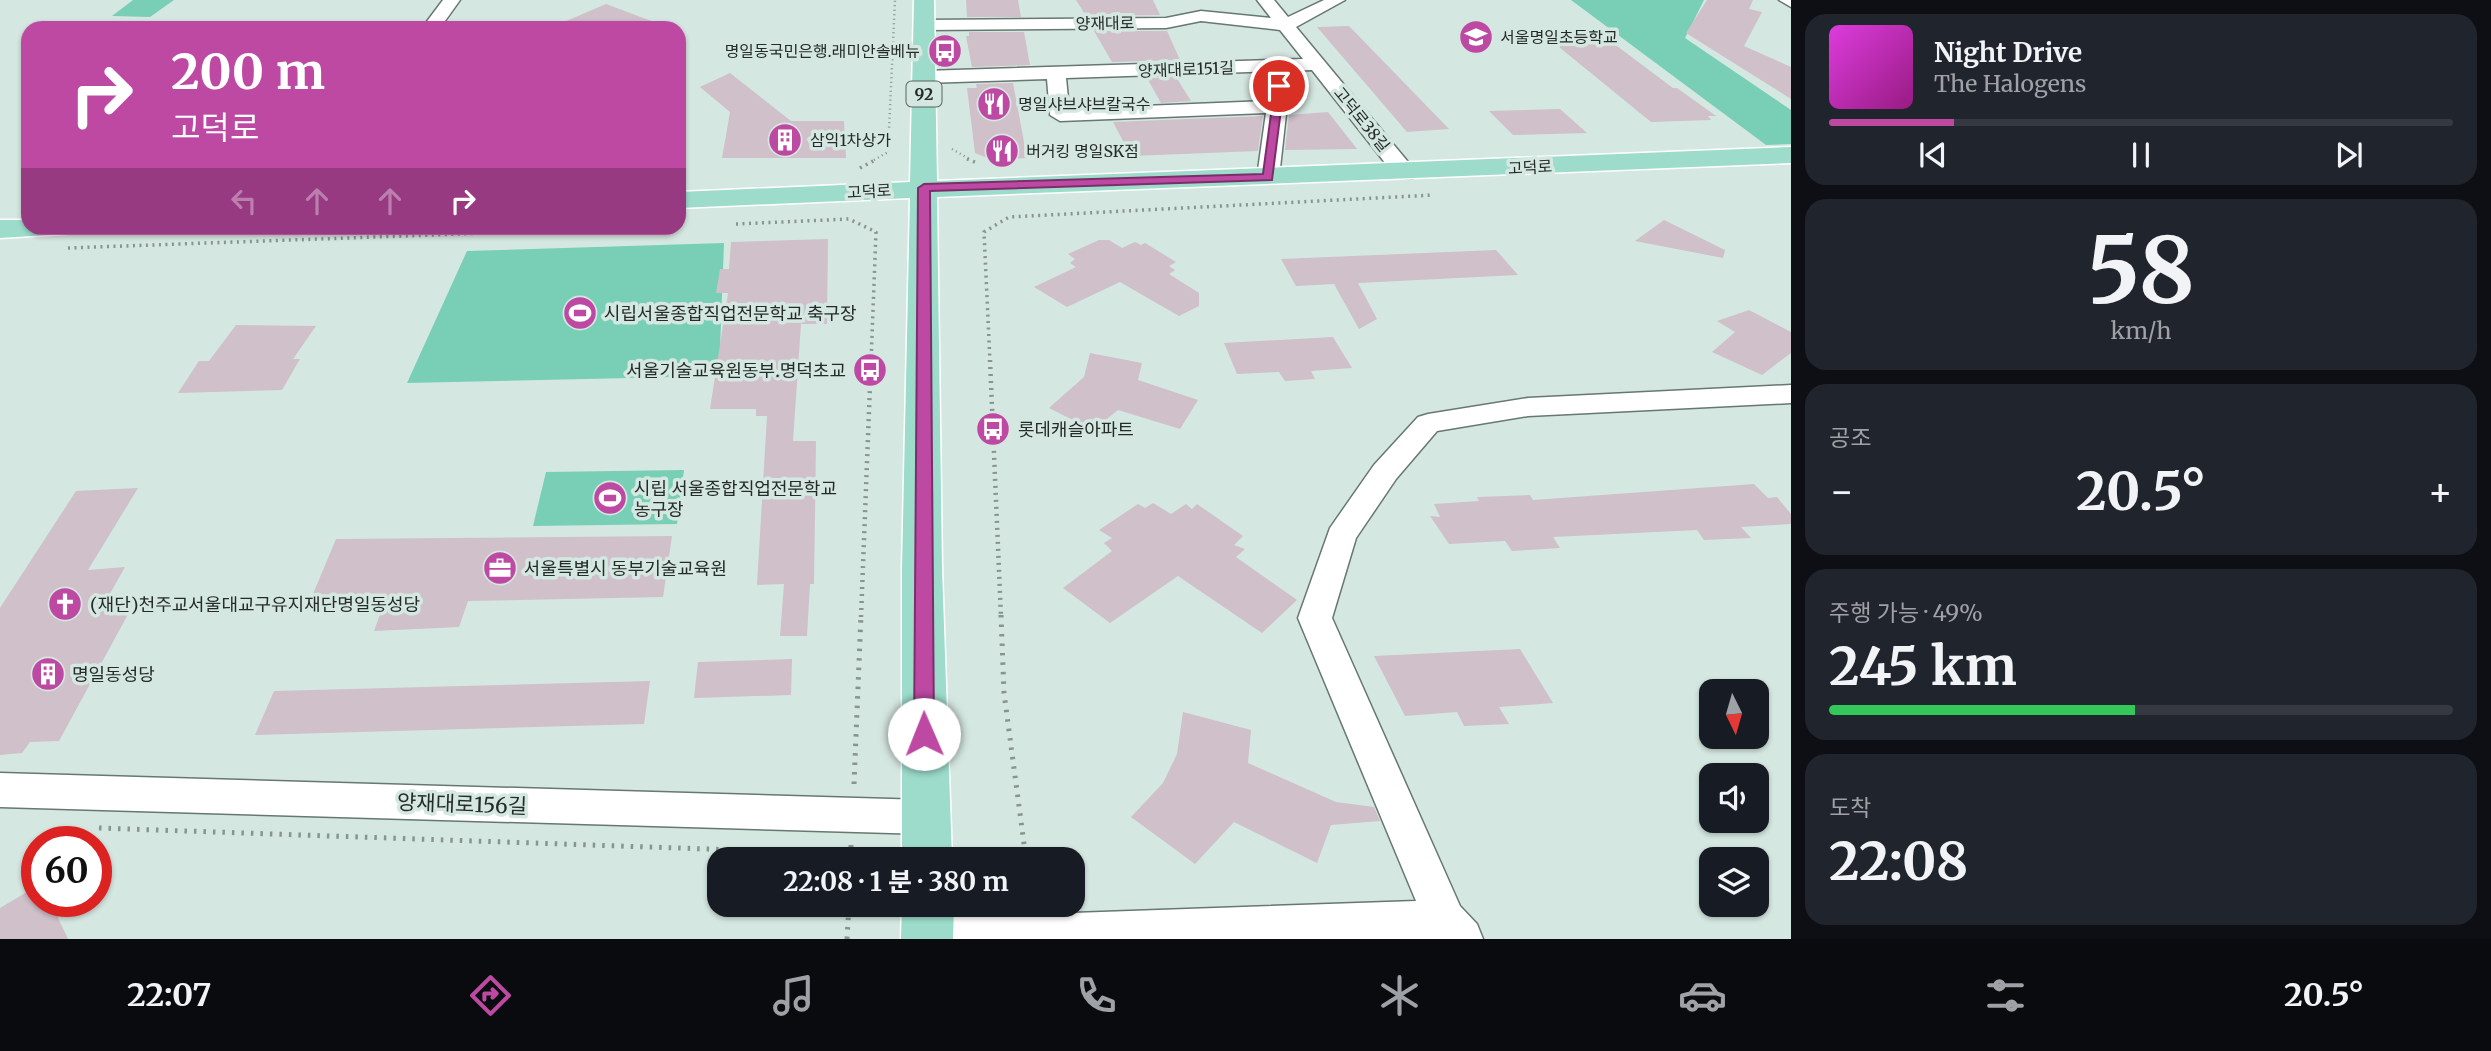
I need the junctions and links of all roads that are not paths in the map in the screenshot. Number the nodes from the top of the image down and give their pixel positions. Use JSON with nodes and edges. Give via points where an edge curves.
{"nodes":[{"id":1,"x":452,"y":0,"type":"edge"},
{"id":2,"x":924,"y":0,"type":"edge"},
{"id":3,"x":1265,"y":0,"type":"edge"},
{"id":4,"x":1337,"y":0,"type":"edge"},
{"id":5,"x":436,"y":21,"type":"edge"},
{"id":6,"x":924,"y":25,"type":"junction"},
{"id":7,"x":1285,"y":25,"type":"junction"},
{"id":8,"x":1317,"y":64,"type":"junction"},
{"id":9,"x":1281,"y":65,"type":"junction"},
{"id":10,"x":1056,"y":73,"type":"junction"},
{"id":11,"x":924,"y":77,"type":"junction"},
{"id":12,"x":1276,"y":107,"type":"junction"},
{"id":13,"x":1791,"y":155,"type":"edge"},
{"id":14,"x":1405,"y":173,"type":"junction"},
{"id":15,"x":1268,"y":177,"type":"junction"},
{"id":16,"x":924,"y":188,"type":"junction"},
{"id":17,"x":686,"y":200,"type":"edge"},
{"id":18,"x":0,"y":229,"type":"edge"},
{"id":19,"x":21,"y":232,"type":"edge"},
{"id":20,"x":41,"y":235,"type":"edge"},
{"id":21,"x":61,"y":238,"type":"edge"},
{"id":22,"x":1791,"y":394,"type":"edge"},
{"id":23,"x":0,"y":790,"type":"edge"},
{"id":24,"x":925,"y":817,"type":"junction"},
{"id":25,"x":851,"y":843,"type":"edge"},
{"id":26,"x":926,"y":847,"type":"edge"},
{"id":27,"x":928,"y":917,"type":"edge"},
{"id":28,"x":1453,"y":930,"type":"edge"},
{"id":29,"x":927,"y":939,"type":"edge"}],
"edges":[{"from":1,"to":5,"type":"street"},
{"from":2,"to":6,"type":"main road","number":"92"},
{"from":3,"to":7,"type":"street","name":"고덕로38길"},
{"from":4,"to":7,"type":"street"},
{"from":6,"to":7,"type":"street","name":"양재대로","via":[[1166,23],[1201,16]]},
{"from":6,"to":11,"type":"main road","number":"92"},
{"from":7,"to":8,"type":"street","name":"고덕로38길"},
{"from":8,"to":9,"type":"street","name":"양재대로151길"},
{"from":8,"to":14,"type":"street","name":"고덕로38길"},
{"from":9,"to":10,"type":"street","name":"양재대로151길"},
{"from":9,"to":12,"type":"street"},
{"from":10,"to":11,"type":"street","name":"양재대로151길"},
{"from":10,"to":12,"type":"street","via":[[1060,115]]},
{"from":11,"to":16,"type":"main road","number":"92"},
{"from":12,"to":15,"type":"street"},
{"from":13,"to":14,"type":"main road","name":"고덕로"},
{"from":14,"to":15,"type":"main road","name":"고덕로"},
{"from":15,"to":16,"type":"main road","name":"고덕로"},
{"from":16,"to":17,"type":"main road","name":"고덕로"},
{"from":16,"to":24,"type":"main road","number":"92"},
{"from":18,"to":19,"type":"main road"},
{"from":20,"to":21,"type":"main road"},
{"from":22,"to":28,"type":"street","via":[[1528,407],[1428,423],[1385,472],[1341,536],[1315,618]]},
{"from":23,"to":25,"type":"street","name":"양재대로156길"},
{"from":24,"to":25,"type":"street","name":"양재대로156길"},
{"from":24,"to":26,"type":"main road","number":"92"},
{"from":27,"to":29,"type":"main road"},
{"from":28,"to":29,"type":"street"}]}
